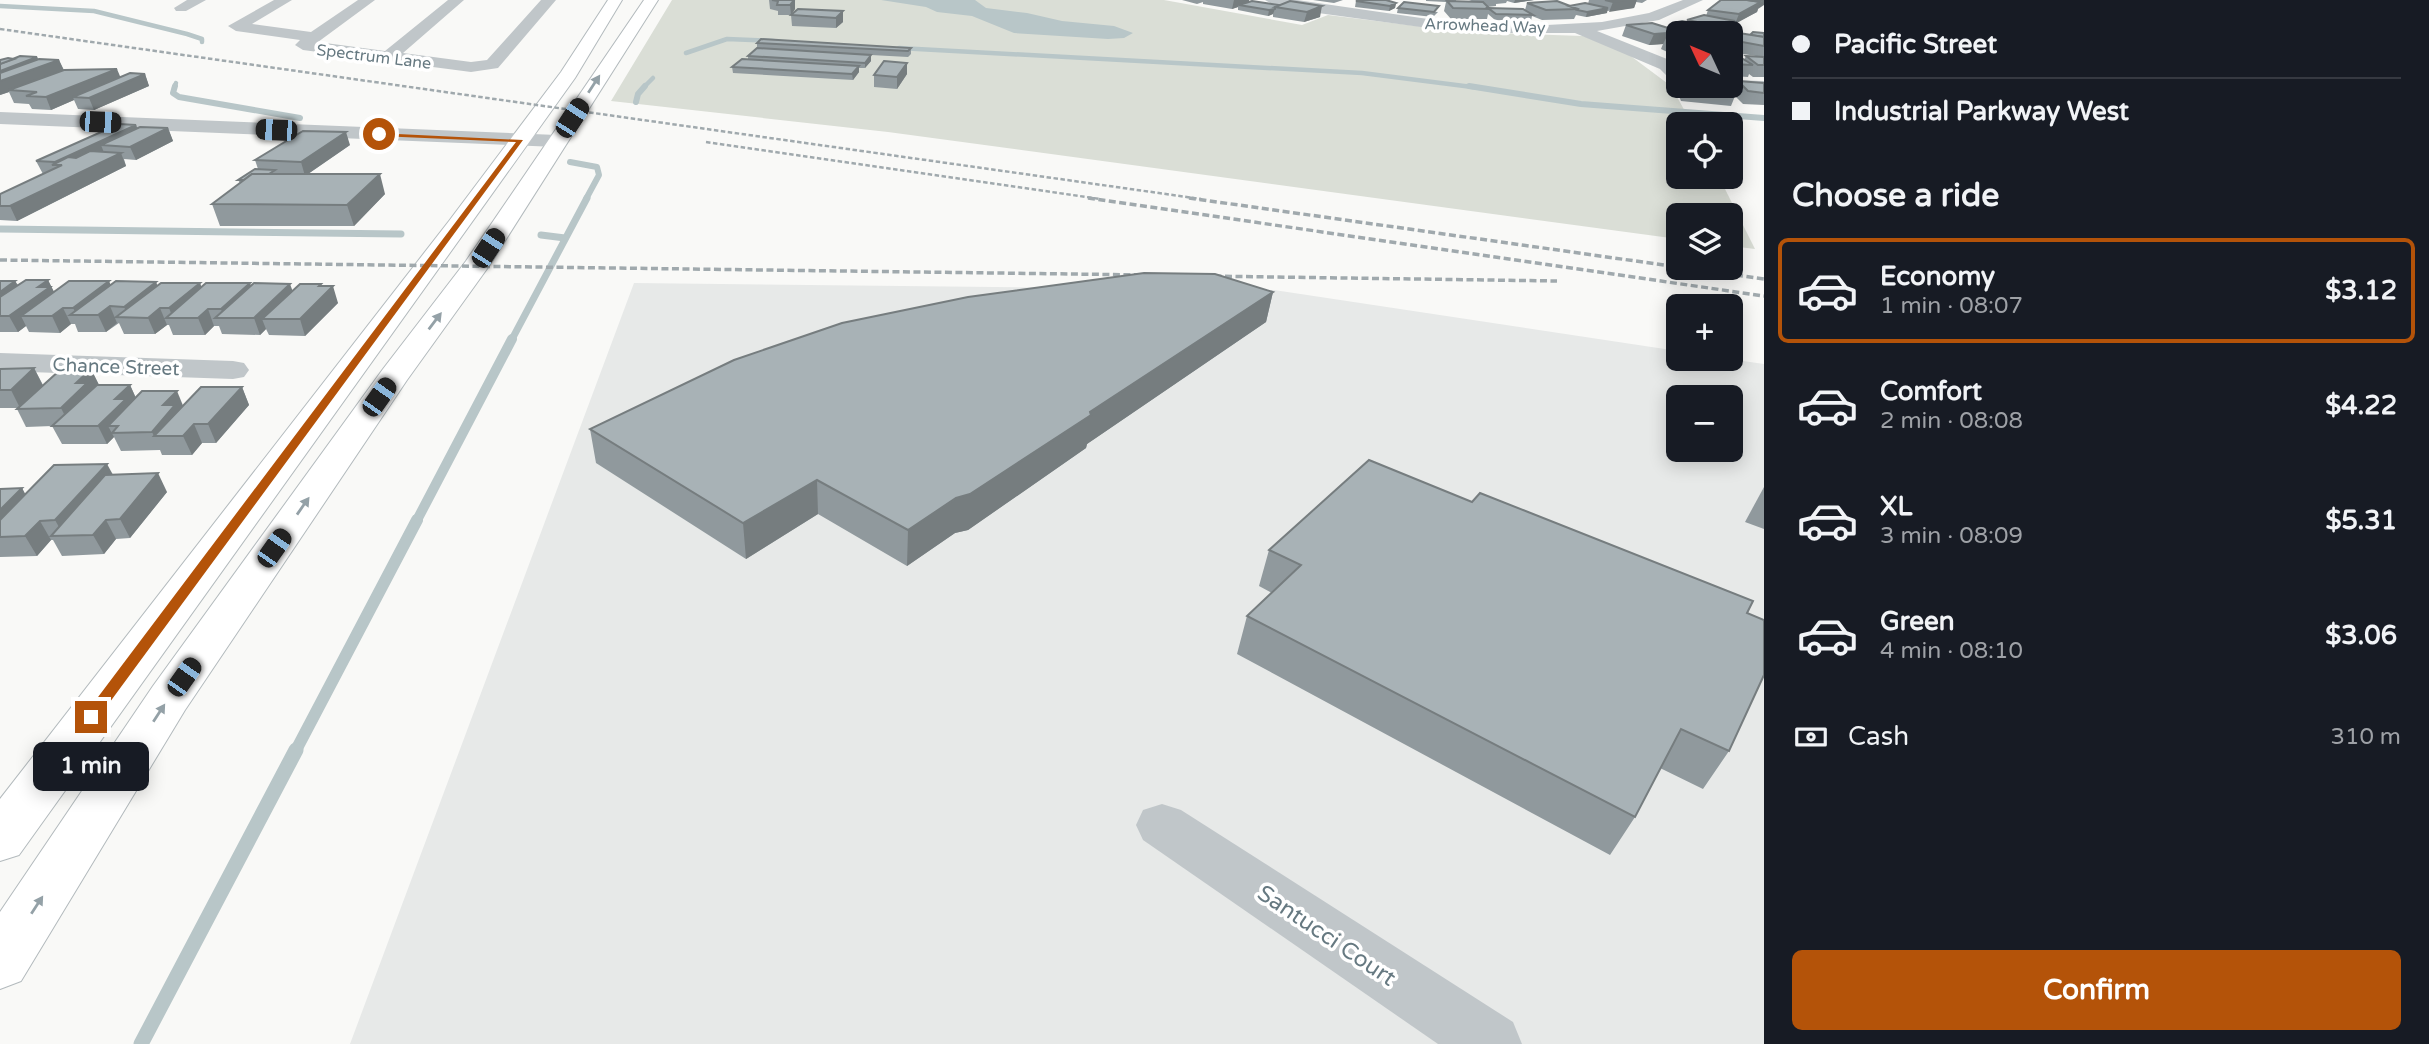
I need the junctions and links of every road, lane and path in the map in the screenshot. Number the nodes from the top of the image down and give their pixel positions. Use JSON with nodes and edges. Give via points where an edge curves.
{"nodes":[{"id":1,"x":199,"y":0,"type":"edge"},
{"id":2,"x":285,"y":0,"type":"edge"},
{"id":3,"x":368,"y":0,"type":"edge"},
{"id":4,"x":457,"y":0,"type":"edge"},
{"id":5,"x":549,"y":0,"type":"edge"},
{"id":6,"x":615,"y":0,"type":"edge"},
{"id":7,"x":651,"y":0,"type":"edge"},
{"id":8,"x":1272,"y":0,"type":"edge"},
{"id":9,"x":1696,"y":0,"type":"edge"},
{"id":10,"x":181,"y":8,"type":"dead end"},
{"id":11,"x":1573,"y":27,"type":"junction"},
{"id":12,"x":314,"y":37,"type":"junction"},
{"id":13,"x":388,"y":57,"type":"junction"},
{"id":14,"x":1666,"y":66,"type":"edge"},
{"id":15,"x":1743,"y":86,"type":"edge"},
{"id":16,"x":1764,"y":87,"type":"edge"},
{"id":17,"x":0,"y":118,"type":"edge"},
{"id":18,"x":520,"y":140,"type":"junction"},
{"id":19,"x":557,"y":141,"type":"junction"},
{"id":20,"x":451,"y":266,"type":"junction"},
{"id":21,"x":0,"y":362,"type":"edge"},
{"id":22,"x":233,"y":370,"type":"dead end"},
{"id":23,"x":1162,"y":825,"type":"dead end"},
{"id":24,"x":0,"y":839,"type":"edge"},
{"id":25,"x":0,"y":962,"type":"edge"},
{"id":26,"x":1491,"y":1044,"type":"edge"}],
"edges":[{"from":1,"to":10,"type":"street"},
{"from":2,"to":12,"type":"street","via":[[236,26]]},
{"from":3,"to":12,"type":"street","name":"Spectrum Lane"},
{"from":4,"to":13,"type":"street"},
{"from":5,"to":13,"type":"street","name":"Spectrum Lane","via":[[492,64],[484,67]]},
{"from":6,"to":18,"type":"main road"},
{"from":19,"to":7,"type":"main road","one_way":true},
{"from":8,"to":11,"type":"street","name":"Arrowhead Way","via":[[1407,21]]},
{"from":9,"to":11,"type":"street","name":"Arrowhead Way","via":[[1637,22]]},
{"from":11,"to":14,"type":"street"},
{"from":12,"to":13,"type":"street","name":"Spectrum Lane","via":[[303,45]]},
{"from":15,"to":16,"type":"street"},
{"from":17,"to":18,"type":"street"},
{"from":18,"to":19,"type":"street"},
{"from":18,"to":20,"type":"main road"},
{"from":19,"to":20,"type":"main road"},
{"from":20,"to":24,"type":"main road"},
{"from":25,"to":20,"type":"main road","one_way":true,"via":[[169,698],[386,387]]},
{"from":21,"to":22,"type":"street","name":"Chance Street"},
{"from":23,"to":26,"type":"street","name":"Santucci Court"}]}
